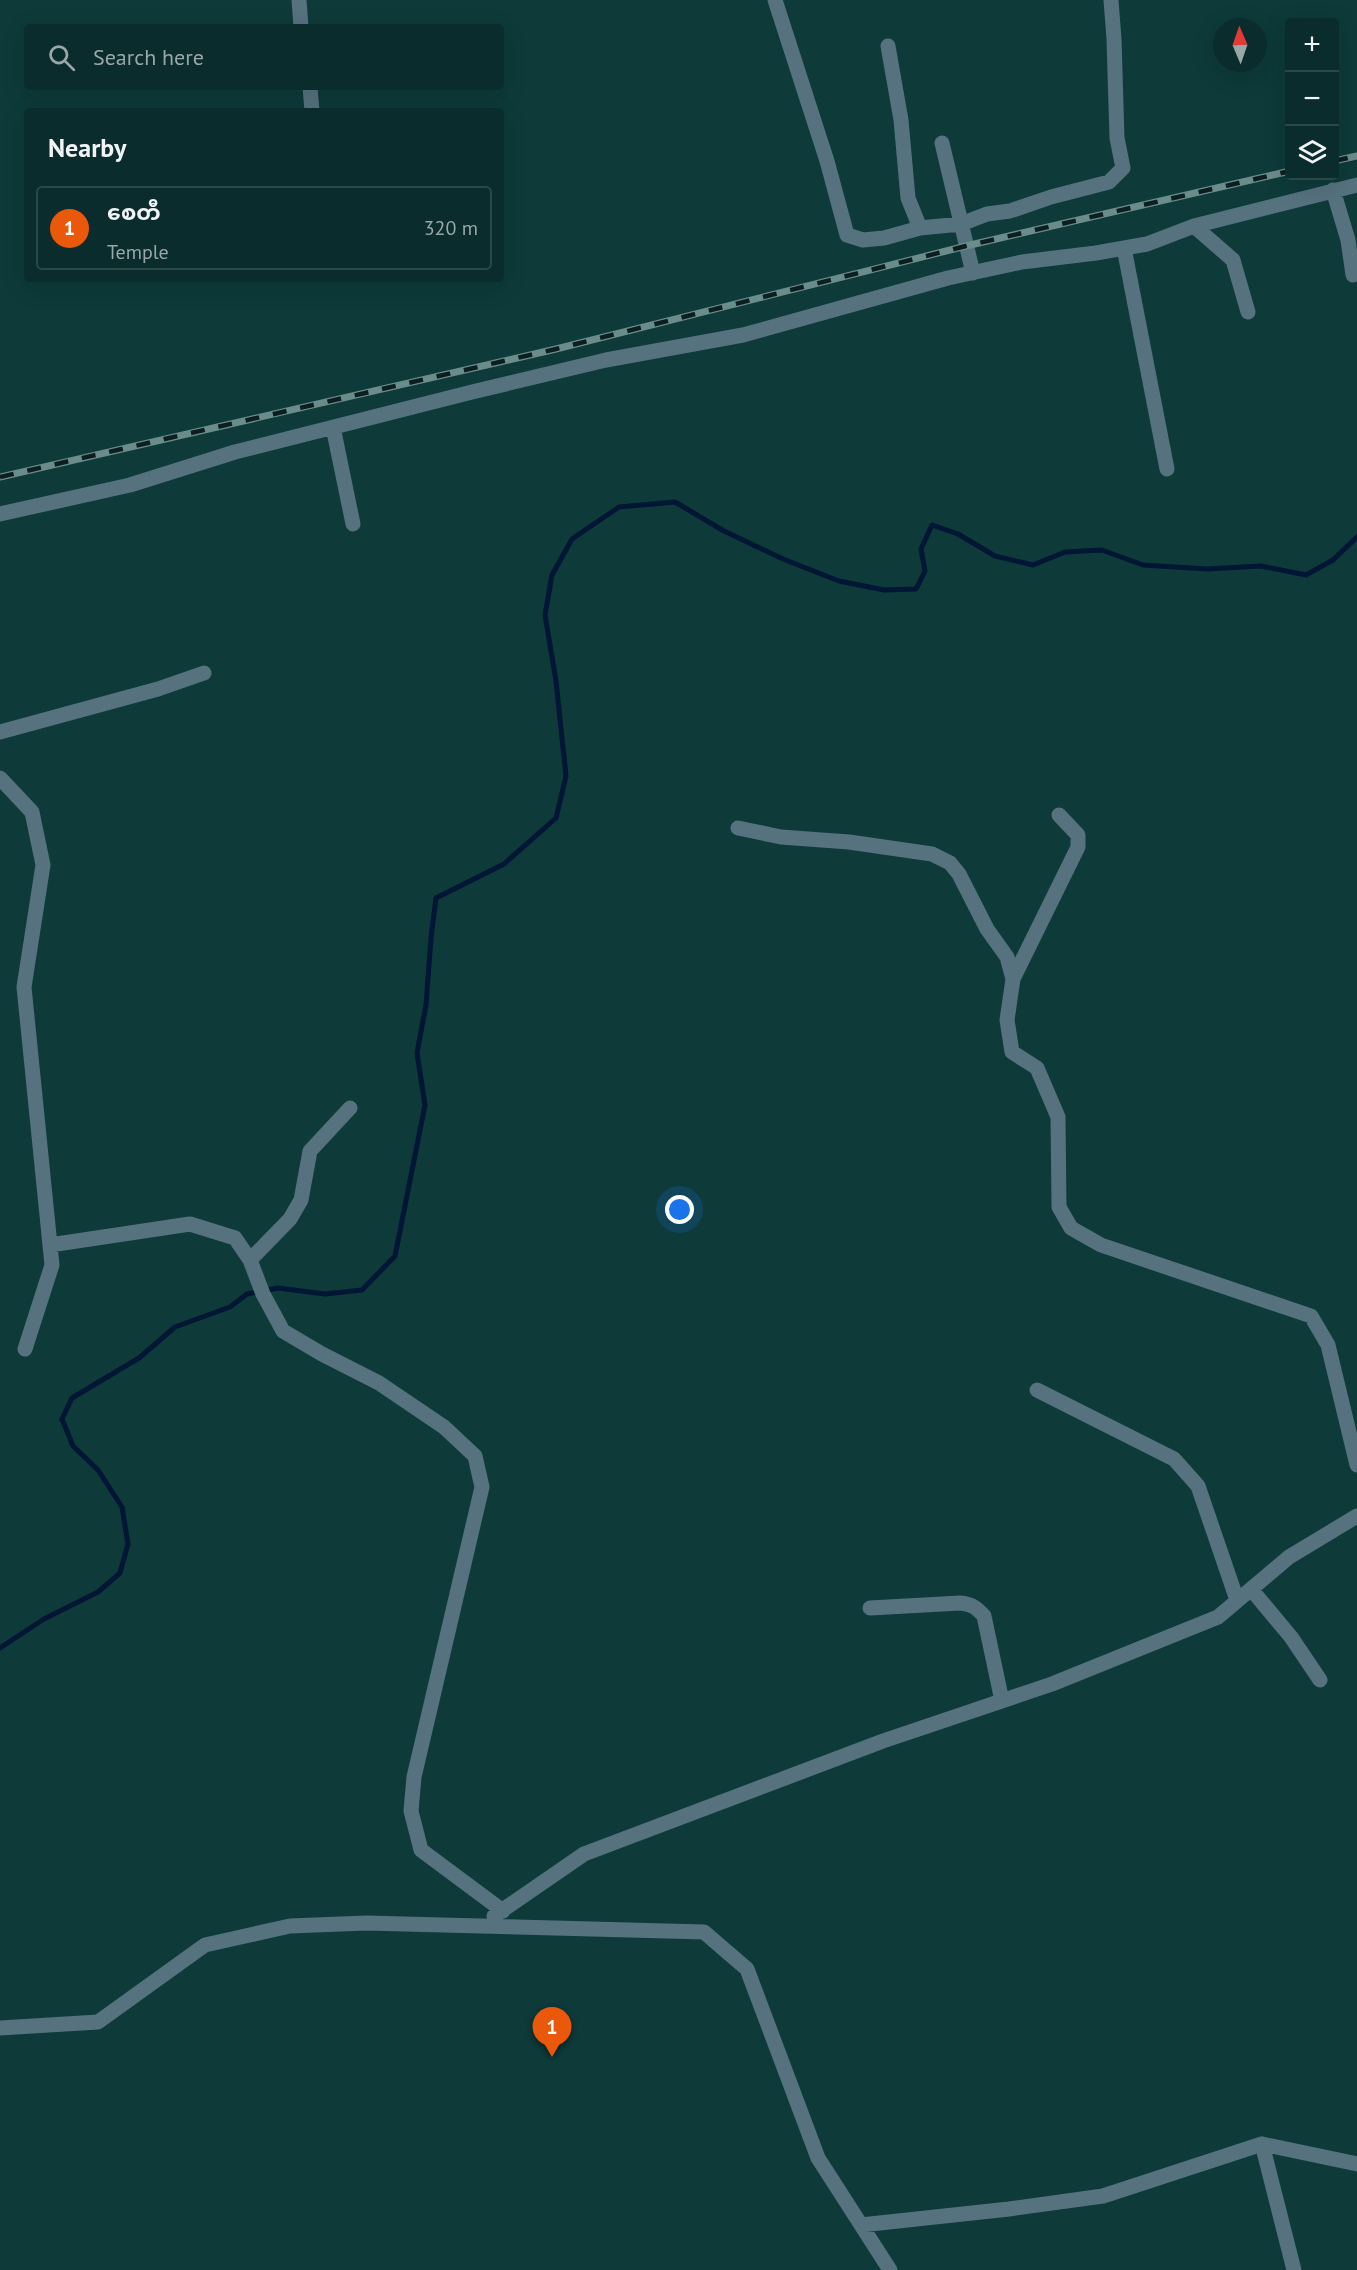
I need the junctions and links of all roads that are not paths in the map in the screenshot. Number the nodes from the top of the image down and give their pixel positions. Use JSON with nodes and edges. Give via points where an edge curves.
{"nodes":[{"id":1,"x":299,"y":0,"type":"edge"},
{"id":2,"x":775,"y":0,"type":"edge"},
{"id":3,"x":1111,"y":0,"type":"edge"},
{"id":4,"x":301,"y":24,"type":"edge"},
{"id":5,"x":888,"y":46,"type":"dead end"},
{"id":6,"x":310,"y":90,"type":"edge"},
{"id":7,"x":312,"y":108,"type":"edge"},
{"id":8,"x":942,"y":143,"type":"dead end"},
{"id":9,"x":1357,"y":184,"type":"edge"},
{"id":10,"x":1333,"y":190,"type":"junction"},
{"id":11,"x":961,"y":224,"type":"junction"},
{"id":12,"x":1194,"y":226,"type":"junction"},
{"id":13,"x":920,"y":228,"type":"junction"},
{"id":14,"x":1124,"y":248,"type":"junction"},
{"id":15,"x":973,"y":273,"type":"junction"},
{"id":16,"x":1353,"y":275,"type":"dead end"},
{"id":17,"x":1248,"y":312,"type":"dead end"},
{"id":18,"x":333,"y":427,"type":"junction"},
{"id":19,"x":1167,"y":469,"type":"dead end"},
{"id":20,"x":0,"y":514,"type":"edge"},
{"id":21,"x":352,"y":524,"type":"dead end"},
{"id":22,"x":204,"y":672,"type":"dead end"},
{"id":23,"x":0,"y":732,"type":"edge"},
{"id":24,"x":0,"y":778,"type":"edge"},
{"id":25,"x":1059,"y":815,"type":"dead end"},
{"id":26,"x":738,"y":828,"type":"dead end"},
{"id":27,"x":1013,"y":979,"type":"junction"},
{"id":28,"x":350,"y":1108,"type":"dead end"},
{"id":29,"x":50,"y":1245,"type":"junction"},
{"id":30,"x":250,"y":1260,"type":"junction"},
{"id":31,"x":25,"y":1349,"type":"dead end"},
{"id":32,"x":1037,"y":1390,"type":"dead end"},
{"id":33,"x":1357,"y":1466,"type":"edge"},
{"id":34,"x":1357,"y":1516,"type":"edge"},
{"id":35,"x":1251,"y":1589,"type":"junction"},
{"id":36,"x":1237,"y":1600,"type":"junction"},
{"id":37,"x":870,"y":1608,"type":"dead end"},
{"id":38,"x":1320,"y":1680,"type":"dead end"},
{"id":39,"x":1002,"y":1701,"type":"junction"},
{"id":40,"x":503,"y":1911,"type":"junction"},
{"id":41,"x":480,"y":1927,"type":"junction"},
{"id":42,"x":0,"y":2028,"type":"edge"},
{"id":43,"x":1262,"y":2144,"type":"junction"},
{"id":44,"x":1357,"y":2164,"type":"edge"},
{"id":45,"x":861,"y":2225,"type":"junction"},
{"id":46,"x":890,"y":2270,"type":"edge"},
{"id":47,"x":1294,"y":2270,"type":"edge"}],
"edges":[{"from":1,"to":4,"type":"street"},
{"from":2,"to":13,"type":"street","via":[[847,235],[863,240],[884,238]]},
{"from":3,"to":11,"type":"street","via":[[1117,138],[1123,168],[1109,182]]},
{"from":5,"to":13,"type":"street","via":[[902,128],[908,198]]},
{"from":6,"to":7,"type":"street"},
{"from":8,"to":11,"type":"street"},
{"from":9,"to":10,"type":"street"},
{"from":10,"to":12,"type":"street"},
{"from":10,"to":16,"type":"street","via":[[1348,240]]},
{"from":11,"to":13,"type":"street"},
{"from":11,"to":15,"type":"street"},
{"from":12,"to":14,"type":"street","via":[[1148,244]]},
{"from":12,"to":17,"type":"street","via":[[1233,260]]},
{"from":14,"to":15,"type":"street"},
{"from":14,"to":19,"type":"street"},
{"from":15,"to":18,"type":"street","via":[[743,335],[606,360]]},
{"from":18,"to":20,"type":"street","via":[[130,485]]},
{"from":18,"to":21,"type":"street"},
{"from":22,"to":23,"type":"street","via":[[158,689]]},
{"from":24,"to":29,"type":"street","via":[[32,812],[43,865],[24,987]]},
{"from":25,"to":27,"type":"street","via":[[1078,835],[1078,848]]},
{"from":26,"to":27,"type":"street","via":[[781,837],[932,854],[950,863],[1006,957]]},
{"from":27,"to":33,"type":"street","via":[[1006,1020],[1012,1052],[1036,1068],[1058,1117],[1059,1207],[1071,1228],[1101,1245],[1311,1316],[1328,1345]]},
{"from":28,"to":30,"type":"street","via":[[310,1150],[301,1200],[290,1219]]},
{"from":29,"to":30,"type":"street","via":[[190,1224],[235,1238]]},
{"from":29,"to":31,"type":"street","via":[[52,1265]]},
{"from":30,"to":40,"type":"street","via":[[283,1331],[379,1383],[444,1427],[475,1456],[482,1487],[414,1777],[411,1811],[421,1850]]},
{"from":32,"to":36,"type":"street","via":[[1174,1460],[1198,1486]]},
{"from":34,"to":35,"type":"street","via":[[1289,1557]]},
{"from":35,"to":36,"type":"street"},
{"from":35,"to":38,"type":"street","via":[[1291,1636]]},
{"from":36,"to":39,"type":"street","via":[[1218,1617]]},
{"from":37,"to":39,"type":"street","via":[[960,1603],[976,1608],[984,1616]]},
{"from":39,"to":40,"type":"street","via":[[883,1741],[584,1854]]},
{"from":40,"to":41,"type":"street"},
{"from":41,"to":42,"type":"street","via":[[366,1923],[290,1926],[205,1945],[98,2022]]},
{"from":41,"to":45,"type":"street","via":[[704,1932],[747,1969],[818,2158]]},
{"from":43,"to":44,"type":"street"},
{"from":43,"to":45,"type":"street","via":[[1103,2196]]},
{"from":43,"to":47,"type":"street"},
{"from":45,"to":46,"type":"street"}]}
